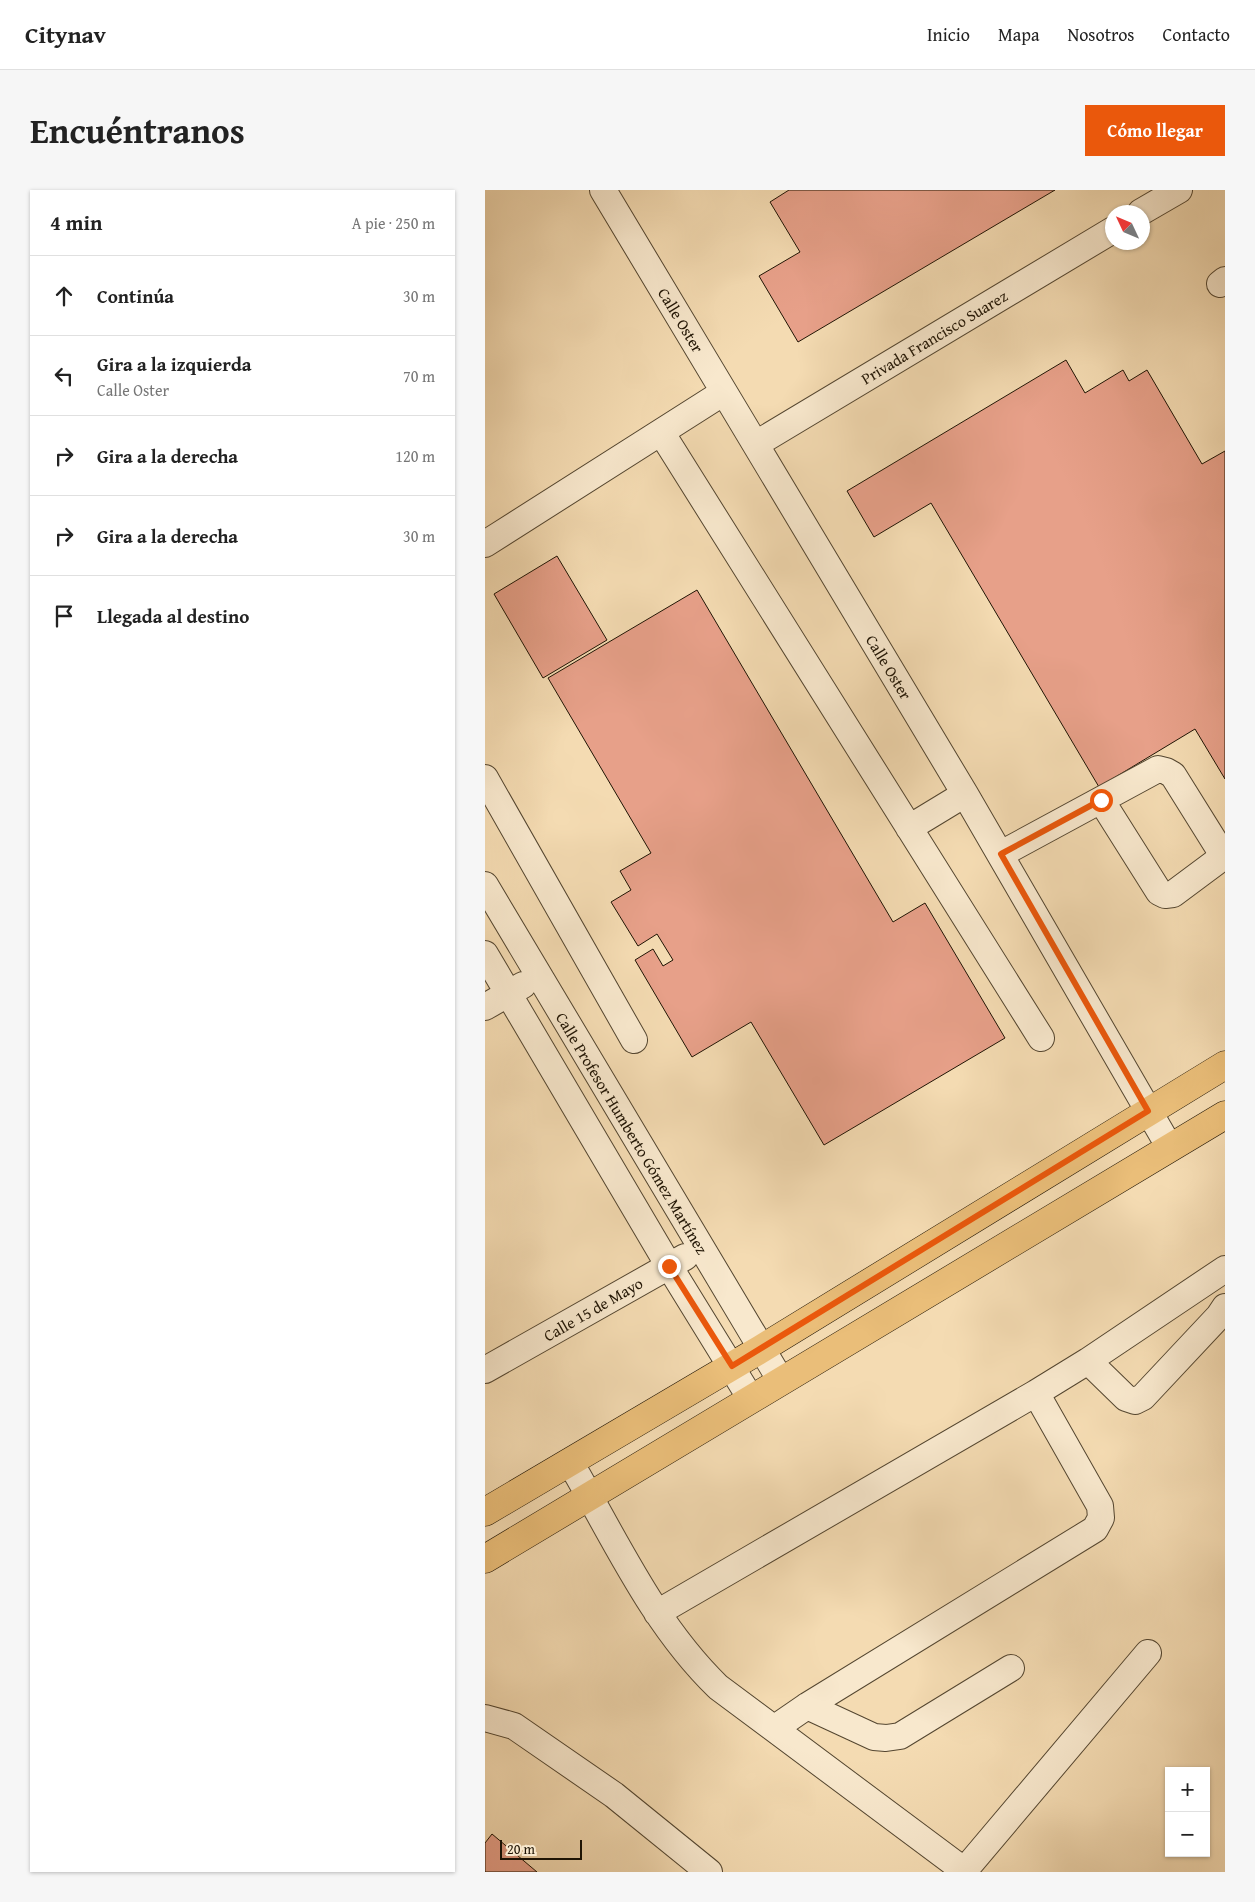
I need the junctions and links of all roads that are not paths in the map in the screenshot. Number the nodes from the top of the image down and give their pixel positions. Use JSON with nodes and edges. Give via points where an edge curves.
{"nodes":[{"id":1,"x":603,"y":190,"type":"edge"},
{"id":2,"x":1179,"y":190,"type":"edge"},
{"id":3,"x":1150,"y":207,"type":"edge"},
{"id":4,"x":1105,"y":235,"type":"edge"},
{"id":5,"x":724,"y":392,"type":"junction"},
{"id":6,"x":661,"y":432,"type":"junction"},
{"id":7,"x":756,"y":444,"type":"junction"},
{"id":8,"x":485,"y":544,"type":"edge"},
{"id":9,"x":485,"y":778,"type":"edge"},
{"id":10,"x":965,"y":794,"type":"junction"},
{"id":11,"x":1101,"y":800,"type":"junction"},
{"id":12,"x":909,"y":828,"type":"junction"},
{"id":13,"x":1001,"y":854,"type":"junction"},
{"id":14,"x":485,"y":885,"type":"edge"},
{"id":15,"x":485,"y":954,"type":"edge"},
{"id":16,"x":539,"y":976,"type":"junction"},
{"id":17,"x":509,"y":994,"type":"junction"},
{"id":18,"x":485,"y":1007,"type":"edge"},
{"id":19,"x":1041,"y":1038,"type":"dead end"},
{"id":20,"x":634,"y":1040,"type":"dead end"},
{"id":21,"x":1225,"y":1065,"type":"edge"},
{"id":22,"x":1148,"y":1111,"type":"junction"},
{"id":23,"x":1225,"y":1115,"type":"edge"},
{"id":24,"x":1170,"y":1148,"type":"junction"},
{"id":25,"x":701,"y":1248,"type":"junction"},
{"id":26,"x":669,"y":1266,"type":"junction"},
{"id":27,"x":1224,"y":1278,"type":"edge"},
{"id":28,"x":1225,"y":1307,"type":"edge"},
{"id":29,"x":761,"y":1349,"type":"junction"},
{"id":30,"x":1088,"y":1361,"type":"junction"},
{"id":31,"x":732,"y":1366,"type":"junction"},
{"id":32,"x":485,"y":1370,"type":"edge"},
{"id":33,"x":781,"y":1381,"type":"junction"},
{"id":34,"x":1036,"y":1393,"type":"junction"},
{"id":35,"x":751,"y":1399,"type":"junction"},
{"id":36,"x":570,"y":1462,"type":"junction"},
{"id":37,"x":590,"y":1496,"type":"junction"},
{"id":38,"x":485,"y":1512,"type":"edge"},
{"id":39,"x":485,"y":1559,"type":"edge"},
{"id":40,"x":657,"y":1613,"type":"junction"},
{"id":41,"x":1148,"y":1654,"type":"dead end"},
{"id":42,"x":1011,"y":1668,"type":"dead end"},
{"id":43,"x":807,"y":1706,"type":"junction"},
{"id":44,"x":485,"y":1718,"type":"edge"},
{"id":45,"x":775,"y":1728,"type":"junction"},
{"id":46,"x":965,"y":1871,"type":"edge"},
{"id":47,"x":709,"y":1872,"type":"edge"}],
"edges":[{"from":1,"to":5,"type":"street","name":"Calle Oster"},
{"from":2,"to":3,"type":"street"},
{"from":4,"to":7,"type":"street","name":"Privada Francisco Suarez"},
{"from":5,"to":6,"type":"street"},
{"from":5,"to":7,"type":"street","name":"Calle Oster"},
{"from":6,"to":8,"type":"street"},
{"from":6,"to":12,"type":"street"},
{"from":7,"to":10,"type":"street","name":"Calle Oster"},
{"from":9,"to":20,"type":"street"},
{"from":10,"to":12,"type":"street"},
{"from":10,"to":13,"type":"street","name":"Calle Oster"},
{"from":11,"to":11,"type":"street","via":[[1158,769],[1166,770],[1173,775],[1220,854],[1216,862],[1173,894],[1165,895],[1159,892]]},
{"from":11,"to":13,"type":"street"},
{"from":12,"to":19,"type":"street"},
{"from":13,"to":22,"type":"street","name":"Calle Oster"},
{"from":14,"to":16,"type":"street","name":"Calle Profesor Humberto Gómez Martínez"},
{"from":15,"to":17,"type":"street"},
{"from":16,"to":17,"type":"street"},
{"from":16,"to":25,"type":"street","name":"Calle Profesor Humberto Gómez Martínez"},
{"from":17,"to":18,"type":"street"},
{"from":17,"to":26,"type":"street"},
{"from":21,"to":22,"type":"main road"},
{"from":22,"to":24,"type":"street","name":"Calle Oster"},
{"from":22,"to":29,"type":"main road"},
{"from":23,"to":24,"type":"main road"},
{"from":24,"to":33,"type":"main road"},
{"from":25,"to":26,"type":"street","name":"Calle 15 de Mayo"},
{"from":25,"to":29,"type":"street","name":"Calle Profesor Humberto Gómez Martínez"},
{"from":26,"to":31,"type":"street"},
{"from":26,"to":32,"type":"street","name":"Calle 15 de Mayo"},
{"from":27,"to":30,"type":"street"},
{"from":28,"to":30,"type":"street","via":[[1143,1397],[1135,1401],[1127,1398]]},
{"from":29,"to":31,"type":"main road"},
{"from":29,"to":33,"type":"street","name":"Calle Profesor Humberto Gómez Martínez"},
{"from":30,"to":34,"type":"street"},
{"from":31,"to":35,"type":"street"},
{"from":31,"to":36,"type":"main road"},
{"from":33,"to":35,"type":"main road"},
{"from":34,"to":40,"type":"street"},
{"from":34,"to":43,"type":"street","via":[[1100,1506],[1101,1518],[1095,1529]]},
{"from":35,"to":37,"type":"main road"},
{"from":36,"to":37,"type":"street"},
{"from":36,"to":38,"type":"main road"},
{"from":37,"to":39,"type":"main road"},
{"from":37,"to":40,"type":"street"},
{"from":40,"to":45,"type":"street","via":[[718,1687]]},
{"from":41,"to":46,"type":"street"},
{"from":42,"to":43,"type":"street","via":[[900,1736],[874,1738]]},
{"from":43,"to":45,"type":"street"},
{"from":44,"to":47,"type":"street","via":[[513,1726],[606,1790]]},
{"from":45,"to":46,"type":"street"}]}
